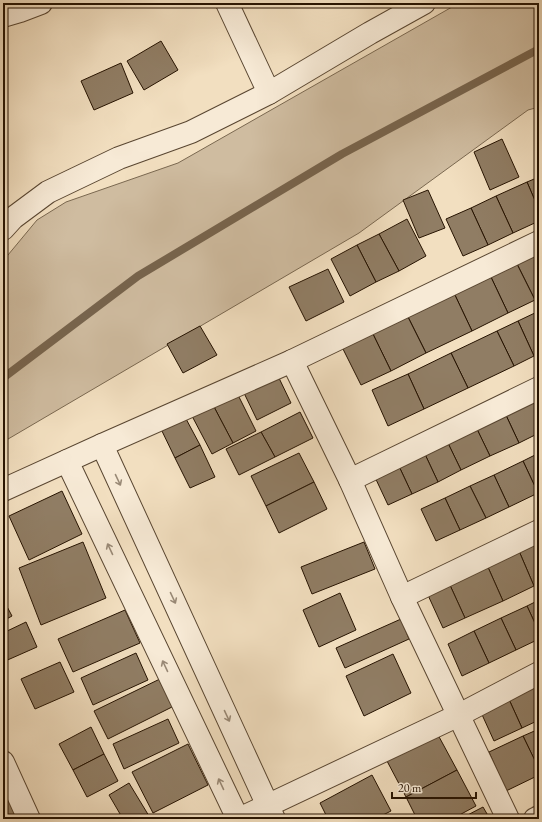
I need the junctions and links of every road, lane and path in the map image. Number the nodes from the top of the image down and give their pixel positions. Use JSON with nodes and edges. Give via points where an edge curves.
{"nodes":[{"id":1,"x":41,"y":3,"type":"edge"},
{"id":2,"x":226,"y":3,"type":"edge"},
{"id":3,"x":424,"y":3,"type":"edge"},
{"id":4,"x":3,"y":16,"type":"edge"},
{"id":5,"x":269,"y":93,"type":"junction"},
{"id":6,"x":3,"y":229,"type":"edge"},
{"id":7,"x":539,"y":242,"type":"edge"},
{"id":8,"x":292,"y":360,"type":"junction"},
{"id":9,"x":539,"y":388,"type":"edge"},
{"id":10,"x":102,"y":445,"type":"junction"},
{"id":11,"x":68,"y":461,"type":"junction"},
{"id":12,"x":350,"y":480,"type":"junction"},
{"id":13,"x":3,"y":490,"type":"edge"},
{"id":14,"x":539,"y":531,"type":"edge"},
{"id":15,"x":402,"y":597,"type":"junction"},
{"id":16,"x":539,"y":673,"type":"edge"},
{"id":17,"x":459,"y":715,"type":"junction"},
{"id":18,"x":6,"y":775,"type":"edge"},
{"id":19,"x":271,"y":812,"type":"edge"},
{"id":20,"x":539,"y":817,"type":"edge"},
{"id":21,"x":29,"y":819,"type":"edge"},
{"id":22,"x":238,"y":819,"type":"edge"},
{"id":23,"x":508,"y":819,"type":"edge"},
{"id":24,"x":535,"y":819,"type":"edge"}],
"edges":[{"from":1,"to":4,"type":"street"},
{"from":2,"to":5,"type":"street"},
{"from":3,"to":5,"type":"street"},
{"from":5,"to":6,"type":"street","via":[[191,132],[119,158],[48,192],[13,218]]},
{"from":7,"to":8,"type":"street"},
{"from":8,"to":10,"type":"street"},
{"from":8,"to":12,"type":"street"},
{"from":9,"to":12,"type":"street"},
{"from":10,"to":11,"type":"street"},
{"from":10,"to":19,"type":"street","one_way":true},
{"from":11,"to":13,"type":"street"},
{"from":22,"to":11,"type":"street","one_way":true},
{"from":12,"to":15,"type":"street"},
{"from":14,"to":15,"type":"street"},
{"from":15,"to":17,"type":"street"},
{"from":16,"to":17,"type":"street"},
{"from":17,"to":19,"type":"street"},
{"from":17,"to":23,"type":"street"},
{"from":18,"to":21,"type":"street"},
{"from":19,"to":22,"type":"street"},
{"from":20,"to":24,"type":"street"}]}
